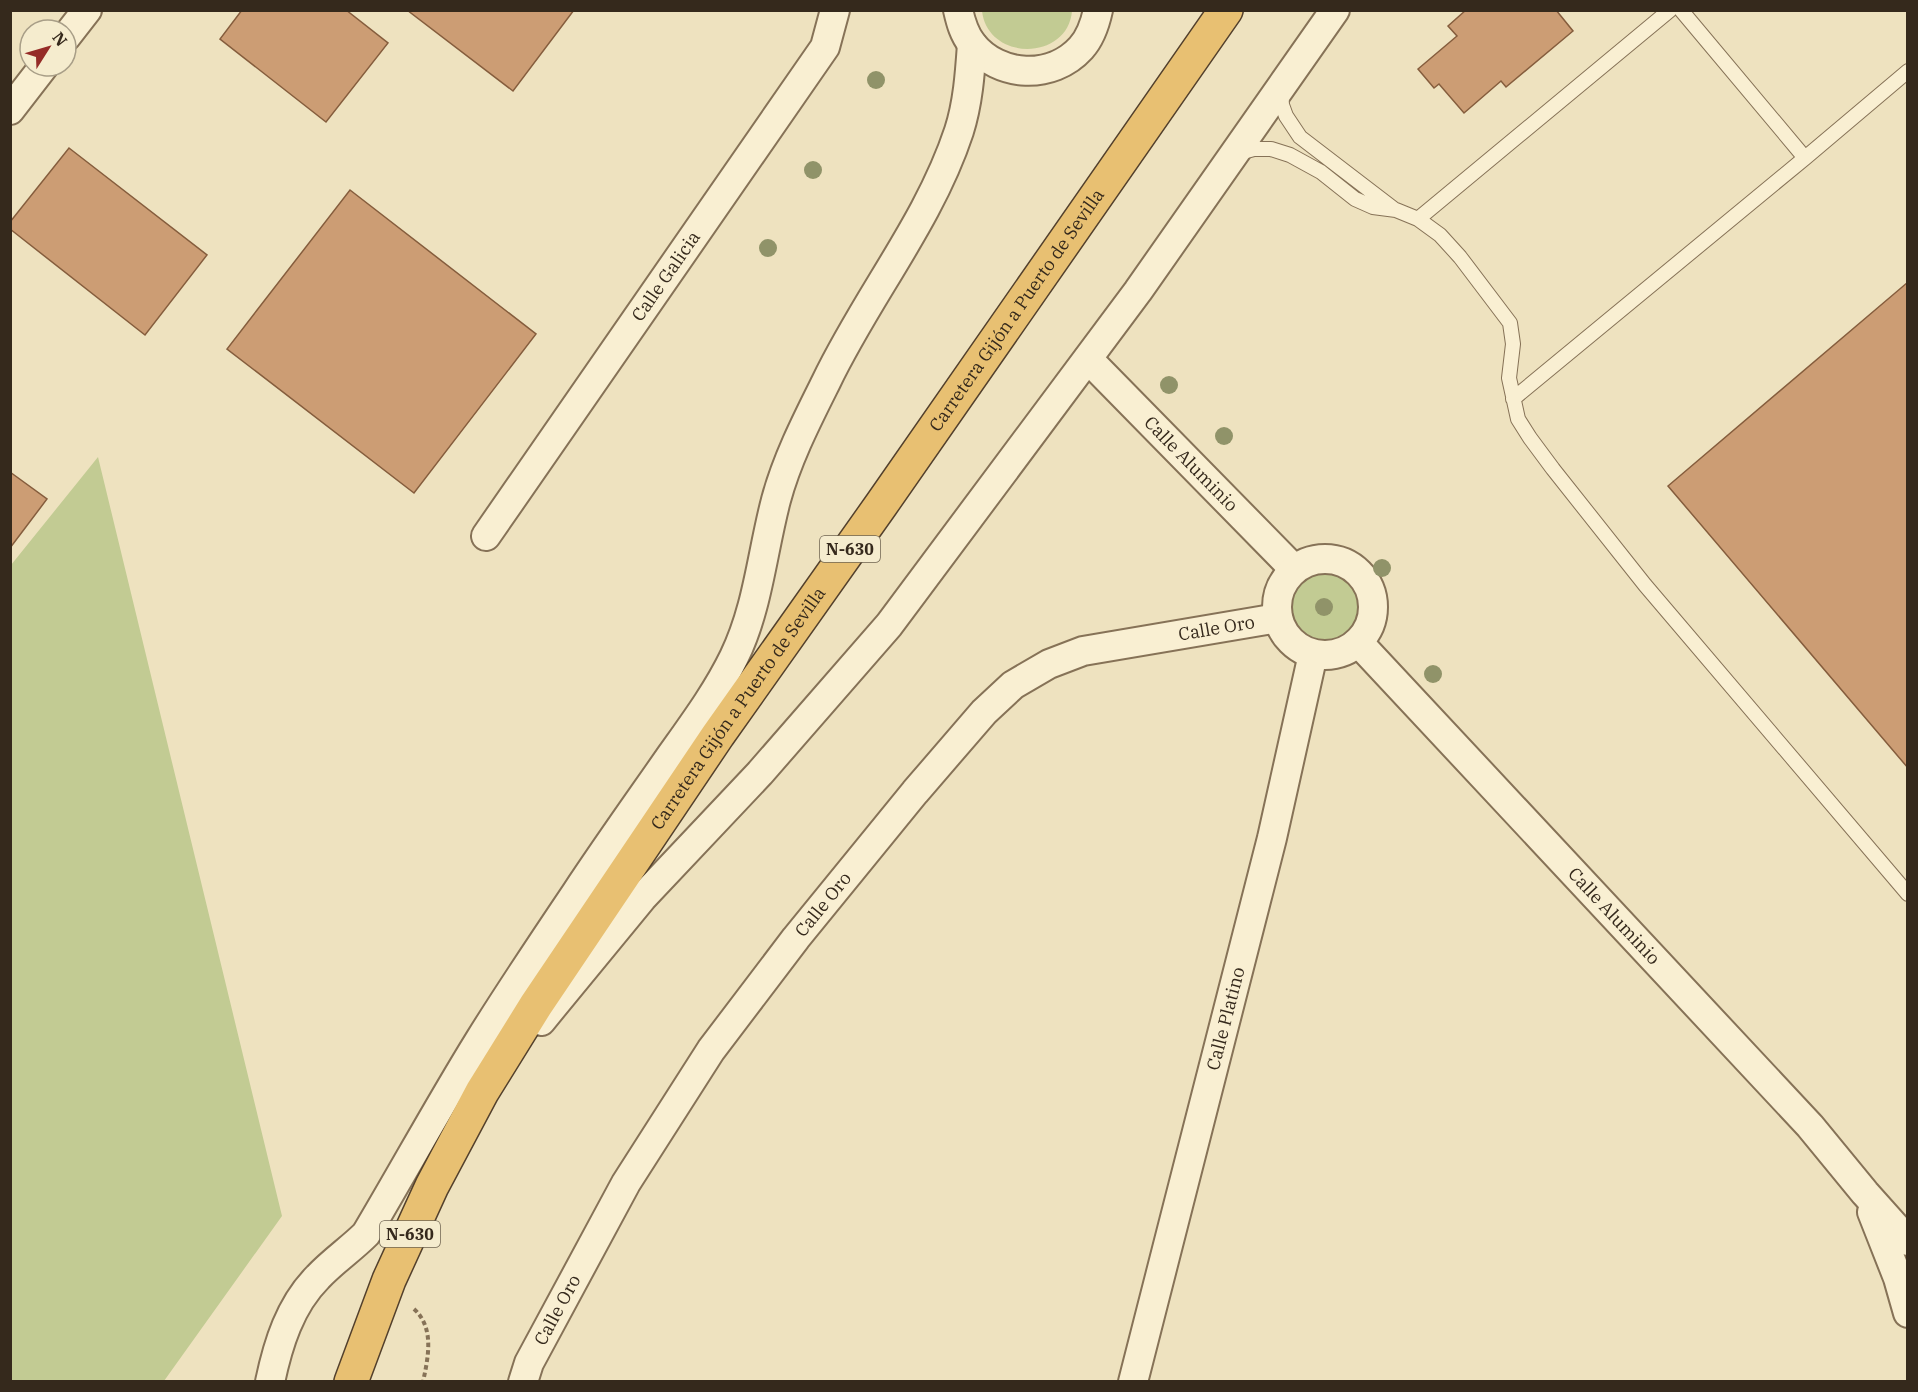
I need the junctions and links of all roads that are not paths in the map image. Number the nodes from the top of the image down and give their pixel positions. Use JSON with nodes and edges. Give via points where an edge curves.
{"nodes":[{"id":1,"x":835,"y":10,"type":"edge"},
{"id":2,"x":958,"y":10,"type":"edge"},
{"id":3,"x":1098,"y":10,"type":"edge"},
{"id":4,"x":1226,"y":10,"type":"edge"},
{"id":5,"x":1335,"y":10,"type":"edge"},
{"id":6,"x":1670,"y":10,"type":"edge"},
{"id":7,"x":1681,"y":10,"type":"edge"},
{"id":8,"x":972,"y":44,"type":"junction"},
{"id":9,"x":1908,"y":71,"type":"edge"},
{"id":10,"x":35,"y":78,"type":"edge"},
{"id":11,"x":1281,"y":87,"type":"junction"},
{"id":12,"x":10,"y":110,"type":"edge"},
{"id":13,"x":1234,"y":154,"type":"junction"},
{"id":14,"x":1805,"y":158,"type":"junction"},
{"id":15,"x":1396,"y":210,"type":"junction"},
{"id":16,"x":1418,"y":219,"type":"junction"},
{"id":17,"x":1088,"y":359,"type":"junction"},
{"id":18,"x":1513,"y":399,"type":"junction"},
{"id":19,"x":486,"y":536,"type":"dead end"},
{"id":20,"x":1294,"y":569,"type":"junction"},
{"id":21,"x":1278,"y":618,"type":"junction"},
{"id":22,"x":1358,"y":642,"type":"junction"},
{"id":23,"x":1313,"y":654,"type":"junction"},
{"id":24,"x":718,"y":735,"type":"junction"},
{"id":25,"x":586,"y":877,"type":"junction"},
{"id":26,"x":1908,"y":894,"type":"edge"},
{"id":27,"x":482,"y":1092,"type":"junction"},
{"id":28,"x":1865,"y":1193,"type":"junction"},
{"id":29,"x":1908,"y":1240,"type":"edge"},
{"id":30,"x":1908,"y":1313,"type":"edge"},
{"id":31,"x":270,"y":1382,"type":"edge"},
{"id":32,"x":351,"y":1382,"type":"edge"},
{"id":33,"x":523,"y":1382,"type":"edge"},
{"id":34,"x":1133,"y":1382,"type":"edge"}],
"edges":[{"from":1,"to":19,"type":"street","name":"Calle Galicia","via":[[825,47]]},
{"from":2,"to":8,"type":"street"},
{"from":3,"to":8,"type":"street","via":[[1093,30],[1082,48],[1047,69],[1026,72],[1005,68]]},
{"from":4,"to":24,"type":"highway","name":"Carretera Gijón a Puerto de Sevilla","number":"N-630"},
{"from":5,"to":11,"type":"street"},
{"from":6,"to":16,"type":"lane"},
{"from":7,"to":14,"type":"lane"},
{"from":8,"to":25,"type":"street","via":[[966,102],[945,167],[930,201],[839,356],[791,458],[776,499],[756,600],[734,657],[697,719]]},
{"from":9,"to":14,"type":"lane"},
{"from":10,"to":12,"type":"street"},
{"from":11,"to":13,"type":"street"},
{"from":11,"to":15,"type":"lane","via":[[1286,116],[1300,137]]},
{"from":13,"to":15,"type":"lane","via":[[1271,148],[1321,172],[1355,199],[1373,207]]},
{"from":13,"to":17,"type":"street"},
{"from":14,"to":18,"type":"lane"},
{"from":15,"to":16,"type":"lane"},
{"from":16,"to":18,"type":"lane","via":[[1460,257],[1510,323],[1513,344],[1509,378]]},
{"from":17,"to":20,"type":"street","name":"Calle Aluminio"},
{"from":17,"to":27,"type":"street","via":[[889,625],[760,773],[642,898]]},
{"from":18,"to":26,"type":"lane","via":[[1518,419],[1530,438],[1603,534]]},
{"from":20,"to":21,"type":"street","via":[[1279,592]]},
{"from":20,"to":22,"type":"street","via":[[1309,561],[1341,561],[1366,582],[1373,613]]},
{"from":21,"to":23,"type":"street","via":[[1290,641]]},
{"from":21,"to":33,"type":"street","name":"Calle Oro","via":[[1083,651],[1049,664],[1013,685],[984,712],[803,929],[711,1050],[626,1183]]},
{"from":22,"to":23,"type":"street","via":[[1345,651]]},
{"from":22,"to":28,"type":"street","name":"Calle Aluminio","via":[[1802,1118]]},
{"from":23,"to":34,"type":"street","name":"Calle Platino","via":[[1269,849]]},
{"from":24,"to":25,"type":"street"},
{"from":24,"to":27,"type":"highway","name":"Carretera Gijón a Puerto de Sevilla","number":"N-630"},
{"from":25,"to":27,"type":"street"},
{"from":25,"to":31,"type":"street","via":[[480,1040],[366,1234],[316,1278],[304,1295],[288,1322]]},
{"from":27,"to":32,"type":"highway","name":"Carretera Gijón a Puerto de Sevilla","number":"N-630","via":[[432,1186],[389,1280]]},
{"from":28,"to":29,"type":"street","name":"Calle Aluminio"},
{"from":28,"to":30,"type":"street","name":"Calle Aluminio"}]}
